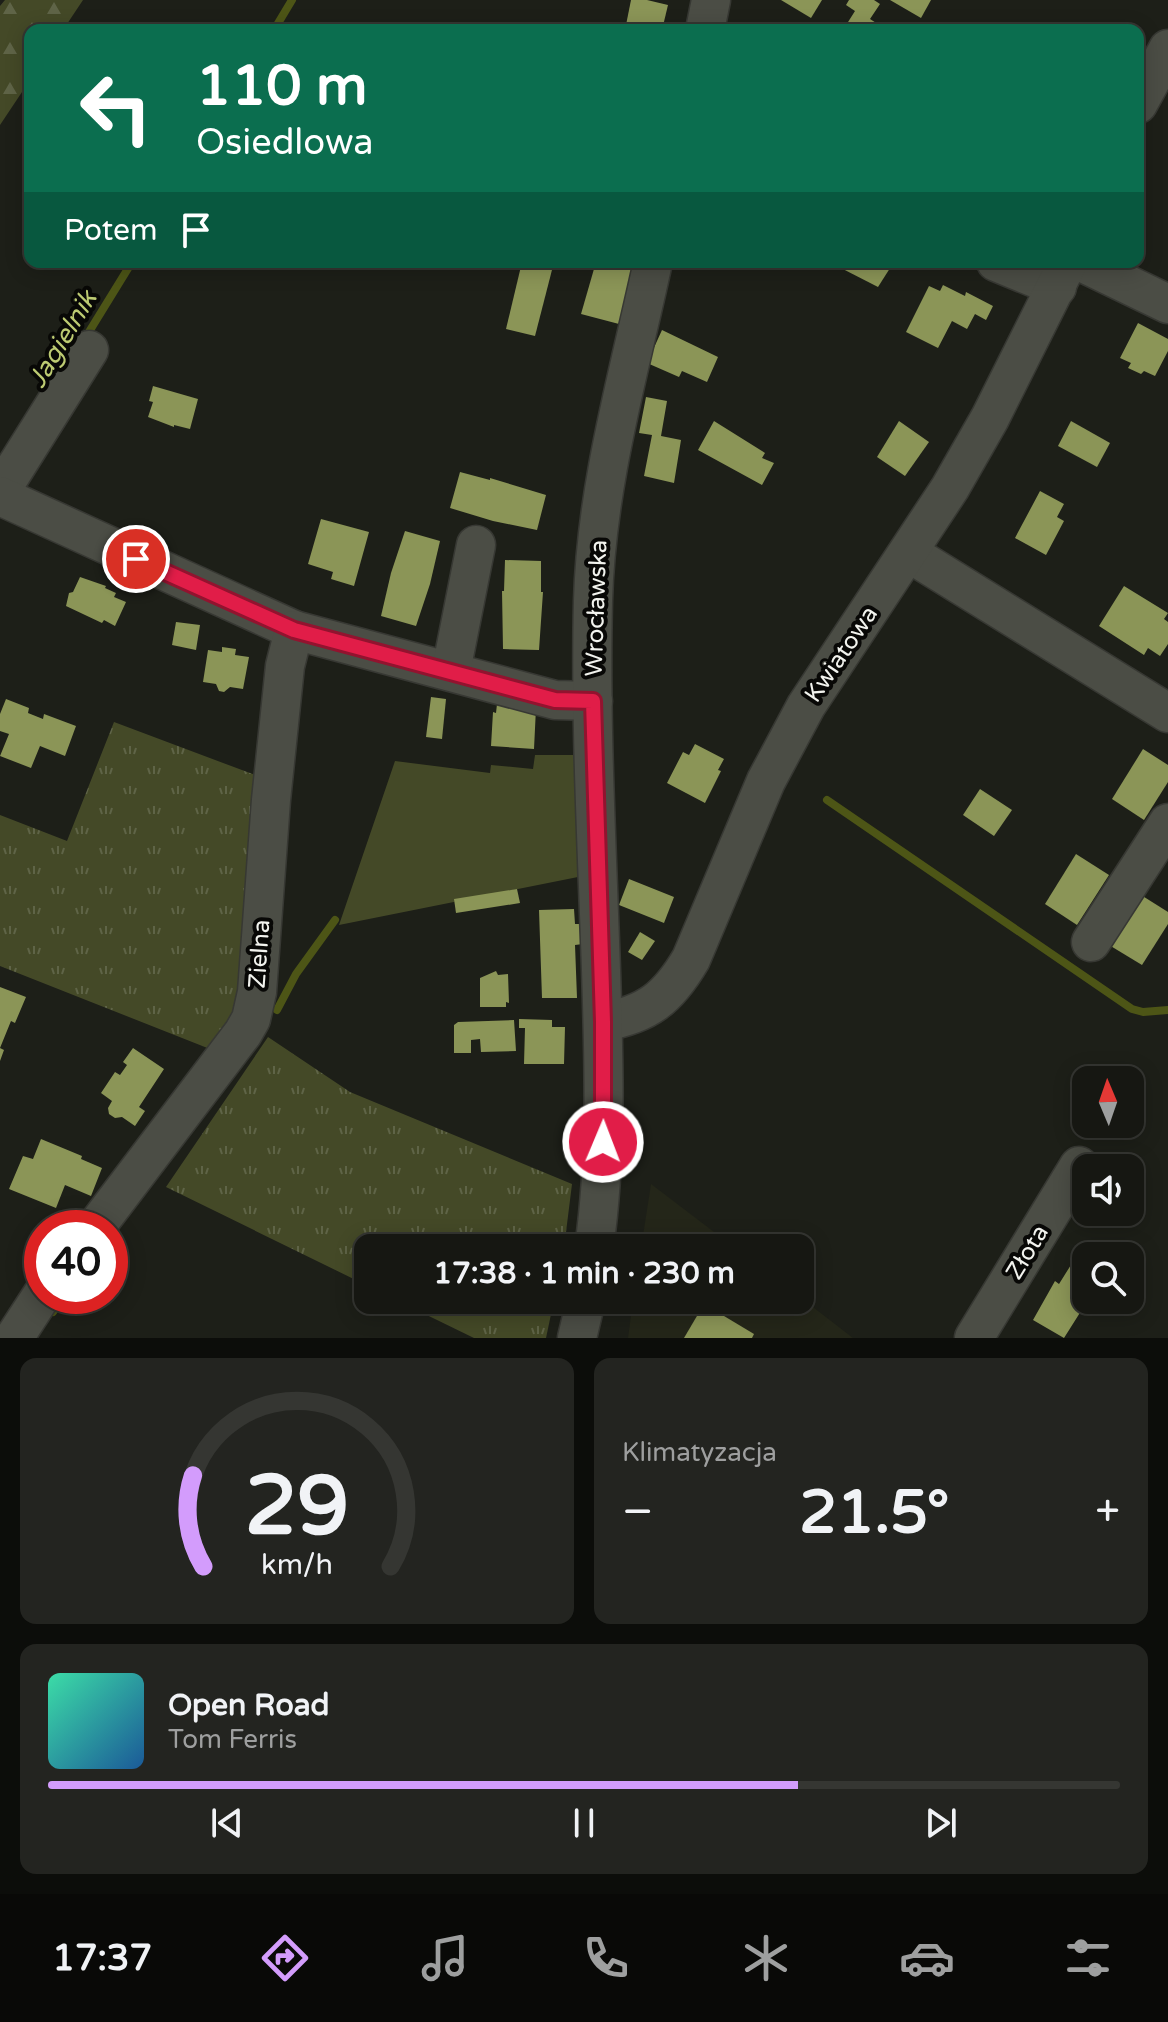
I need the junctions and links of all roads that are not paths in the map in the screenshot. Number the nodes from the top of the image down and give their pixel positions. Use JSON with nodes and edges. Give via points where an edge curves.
{"nodes":[{"id":1,"x":711,"y":0,"type":"edge"},
{"id":2,"x":706,"y":24,"type":"edge"},
{"id":3,"x":652,"y":268,"type":"edge"},
{"id":4,"x":1069,"y":270,"type":"edge"},
{"id":5,"x":1168,"y":304,"type":"edge"},
{"id":6,"x":89,"y":350,"type":"dead end"},
{"id":7,"x":0,"y":494,"type":"edge"},
{"id":8,"x":476,"y":545,"type":"dead end"},
{"id":9,"x":909,"y":553,"type":"junction"},
{"id":10,"x":294,"y":630,"type":"junction"},
{"id":11,"x":451,"y":671,"type":"junction"},
{"id":12,"x":593,"y":701,"type":"junction"},
{"id":13,"x":1168,"y":713,"type":"edge"},
{"id":14,"x":1168,"y":823,"type":"edge"},
{"id":15,"x":1091,"y":942,"type":"dead end"},
{"id":16,"x":603,"y":1022,"type":"junction"},
{"id":17,"x":1072,"y":1177,"type":"edge"},
{"id":18,"x":109,"y":1210,"type":"edge"},
{"id":19,"x":595,"y":1234,"type":"edge"},
{"id":20,"x":30,"y":1314,"type":"edge"},
{"id":21,"x":583,"y":1314,"type":"edge"},
{"id":22,"x":14,"y":1338,"type":"edge"},
{"id":23,"x":577,"y":1338,"type":"edge"},
{"id":24,"x":974,"y":1338,"type":"edge"}],
"edges":[{"from":1,"to":2,"type":"street"},
{"from":3,"to":12,"type":"street","name":"Wrocławska","via":[[599,524]]},
{"from":4,"to":5,"type":"street"},
{"from":4,"to":9,"type":"street","name":"Kwiatowa","via":[[990,418]]},
{"from":6,"to":7,"type":"street"},
{"from":7,"to":10,"type":"street"},
{"from":8,"to":11,"type":"street"},
{"from":9,"to":13,"type":"street"},
{"from":9,"to":16,"type":"street","name":"Kwiatowa","via":[[784,743],[679,979],[644,1011]]},
{"from":10,"to":11,"type":"street"},
{"from":10,"to":18,"type":"street","name":"Zielna","via":[[285,666],[251,1019]]},
{"from":11,"to":12,"type":"street","via":[[555,700]]},
{"from":12,"to":16,"type":"street","name":"Wrocławska"},
{"from":14,"to":15,"type":"street"},
{"from":16,"to":19,"type":"street","name":"Wrocławska"},
{"from":17,"to":24,"type":"street","name":"Złota"},
{"from":20,"to":22,"type":"street"},
{"from":21,"to":23,"type":"street"}]}
